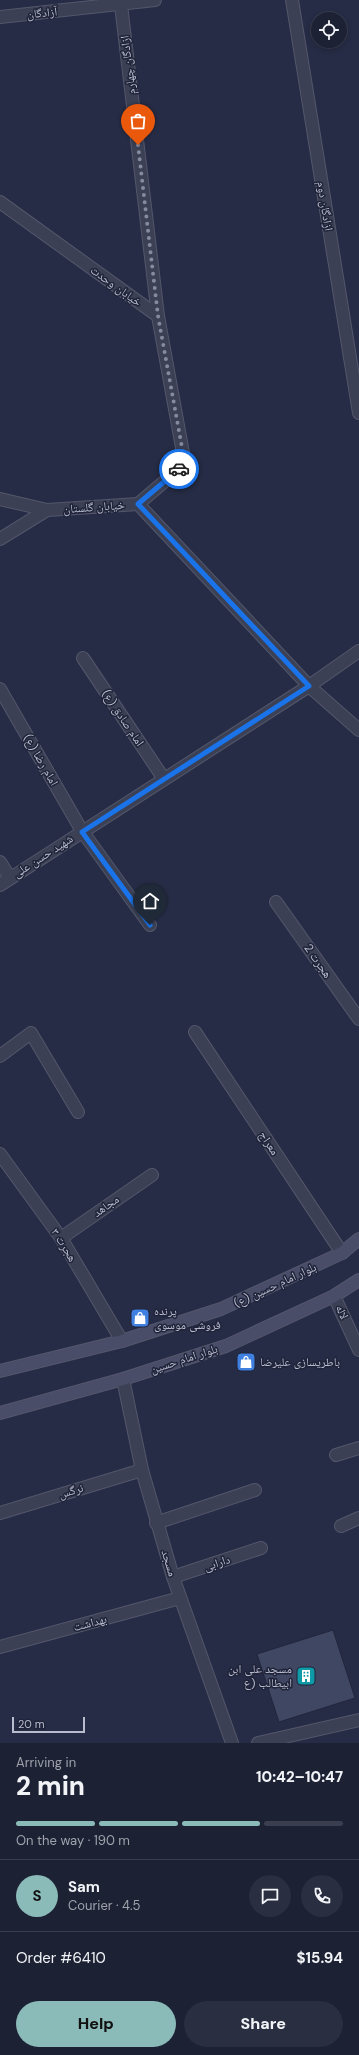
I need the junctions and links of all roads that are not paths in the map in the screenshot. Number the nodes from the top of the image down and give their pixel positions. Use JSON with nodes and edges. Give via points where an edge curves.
{"nodes":[{"id":1,"x":155,"y":0,"type":"edge"},
{"id":2,"x":292,"y":0,"type":"edge"},
{"id":3,"x":121,"y":5,"type":"junction"},
{"id":4,"x":0,"y":17,"type":"edge"},
{"id":5,"x":0,"y":202,"type":"edge"},
{"id":6,"x":158,"y":316,"type":"junction"},
{"id":7,"x":359,"y":413,"type":"edge"},
{"id":8,"x":0,"y":499,"type":"edge"},
{"id":9,"x":138,"y":504,"type":"junction"},
{"id":10,"x":47,"y":510,"type":"junction"},
{"id":11,"x":0,"y":539,"type":"edge"},
{"id":12,"x":359,"y":651,"type":"edge"},
{"id":13,"x":83,"y":658,"type":"dead end"},
{"id":14,"x":309,"y":686,"type":"junction"},
{"id":15,"x":0,"y":689,"type":"edge"},
{"id":16,"x":359,"y":730,"type":"edge"},
{"id":17,"x":164,"y":779,"type":"junction"},
{"id":18,"x":82,"y":832,"type":"junction"},
{"id":19,"x":0,"y":862,"type":"edge"},
{"id":20,"x":10,"y":878,"type":"junction"},
{"id":21,"x":0,"y":885,"type":"edge"},
{"id":22,"x":276,"y":902,"type":"dead end"},
{"id":23,"x":150,"y":925,"type":"dead end"},
{"id":24,"x":359,"y":1020,"type":"edge"},
{"id":25,"x":195,"y":1032,"type":"dead end"},
{"id":26,"x":0,"y":1056,"type":"edge"},
{"id":27,"x":78,"y":1112,"type":"dead end"},
{"id":28,"x":0,"y":1154,"type":"edge"},
{"id":29,"x":152,"y":1175,"type":"dead end"},
{"id":30,"x":61,"y":1238,"type":"junction"},
{"id":31,"x":359,"y":1239,"type":"edge"},
{"id":32,"x":342,"y":1253,"type":"junction"},
{"id":33,"x":359,"y":1280,"type":"edge"},
{"id":34,"x":334,"y":1296,"type":"junction"},
{"id":35,"x":122,"y":1341,"type":"junction"},
{"id":36,"x":359,"y":1350,"type":"edge"},
{"id":37,"x":0,"y":1371,"type":"edge"},
{"id":38,"x":123,"y":1379,"type":"junction"},
{"id":39,"x":0,"y":1413,"type":"edge"},
{"id":40,"x":359,"y":1448,"type":"edge"},
{"id":41,"x":336,"y":1455,"type":"dead end"},
{"id":42,"x":142,"y":1470,"type":"junction"},
{"id":43,"x":255,"y":1490,"type":"dead end"},
{"id":44,"x":0,"y":1512,"type":"edge"},
{"id":45,"x":359,"y":1518,"type":"edge"},
{"id":46,"x":156,"y":1522,"type":"junction"},
{"id":47,"x":342,"y":1526,"type":"dead end"},
{"id":48,"x":261,"y":1548,"type":"dead end"},
{"id":49,"x":173,"y":1577,"type":"junction"},
{"id":50,"x":180,"y":1598,"type":"junction"},
{"id":51,"x":0,"y":1648,"type":"edge"},
{"id":52,"x":359,"y":1720,"type":"edge"},
{"id":53,"x":232,"y":1743,"type":"edge"},
{"id":54,"x":258,"y":1743,"type":"edge"}],
"edges":[{"from":1,"to":3,"type":"street","name":"آزادگان"},
{"from":2,"to":7,"type":"street","name":"ازادگان دوم"},
{"from":3,"to":4,"type":"street","name":"آزادگان"},
{"from":3,"to":6,"type":"street","name":"ازادگان چهارم"},
{"from":5,"to":6,"type":"street","name":"خیابان وحدت"},
{"from":6,"to":9,"type":"street","via":[[185,464]]},
{"from":8,"to":10,"type":"street"},
{"from":9,"to":10,"type":"street","name":"خیابان گلستان"},
{"from":9,"to":14,"type":"street","name":"خیابان گلستان"},
{"from":10,"to":11,"type":"street","name":"خیابان گلستان"},
{"from":12,"to":14,"type":"street","name":"شهید حسن علی"},
{"from":13,"to":17,"type":"street","name":"امام صادق (ع)"},
{"from":14,"to":16,"type":"street","name":"خیابان گلستان"},
{"from":14,"to":17,"type":"street","name":"شهید حسن علی"},
{"from":15,"to":18,"type":"street","name":"امام رضا (ع)"},
{"from":17,"to":18,"type":"street","name":"شهید حسن علی"},
{"from":18,"to":20,"type":"street","name":"شهید حسن علی"},
{"from":18,"to":23,"type":"street","name":"امام رضا (ع)"},
{"from":19,"to":20,"type":"street"},
{"from":20,"to":21,"type":"street","name":"شهید حسن علی"},
{"from":22,"to":24,"type":"street","name":"هجرت 2"},
{"from":25,"to":32,"type":"street","name":"معراج"},
{"from":26,"to":27,"type":"street","via":[[31,1033]]},
{"from":28,"to":30,"type":"street","name":"هجرت ۳"},
{"from":29,"to":30,"type":"street","name":"مجاهد"},
{"from":30,"to":35,"type":"street","name":"هجرت ۳"},
{"from":31,"to":32,"type":"main road","name":"بلوار امام حسین (ع)"},
{"from":32,"to":35,"type":"main road","name":"بلوار امام حسین (ع)","via":[[221,1309]]},
{"from":33,"to":34,"type":"main road","name":"بلوار امام حسین"},
{"from":34,"to":36,"type":"street","name":"لاله"},
{"from":34,"to":38,"type":"main road","name":"بلوار امام حسین","via":[[226,1346]]},
{"from":35,"to":37,"type":"main road","name":"بلوار امام حسین (ع)"},
{"from":38,"to":39,"type":"main road","name":"بلوار امام حسین"},
{"from":38,"to":42,"type":"street","name":"مسجد"},
{"from":40,"to":41,"type":"street"},
{"from":42,"to":44,"type":"street","name":"نرگس"},
{"from":42,"to":46,"type":"street","name":"مسجد"},
{"from":43,"to":46,"type":"street"},
{"from":45,"to":47,"type":"street"},
{"from":46,"to":49,"type":"street","name":"مسجد"},
{"from":48,"to":49,"type":"street","name":"دارابی"},
{"from":49,"to":50,"type":"street","name":"مسجد"},
{"from":50,"to":51,"type":"street","name":"بهداشت"},
{"from":50,"to":53,"type":"street","name":"مسجد"},
{"from":52,"to":54,"type":"street"}]}
